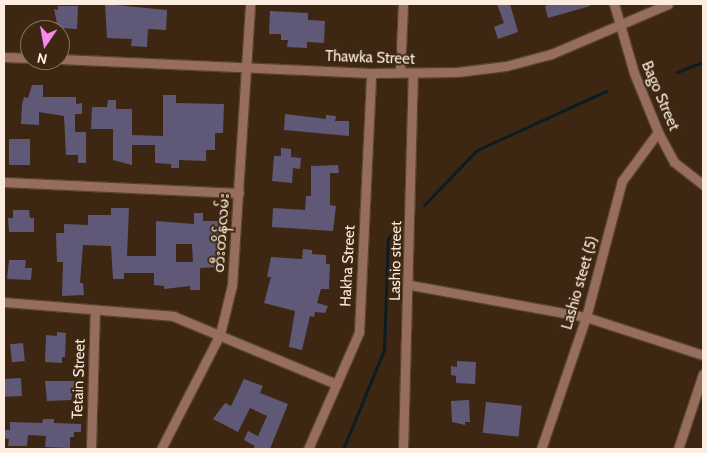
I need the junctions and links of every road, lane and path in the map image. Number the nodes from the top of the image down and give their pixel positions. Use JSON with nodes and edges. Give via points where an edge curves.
{"nodes":[{"id":1,"x":250,"y":4,"type":"edge"},
{"id":2,"x":403,"y":4,"type":"edge"},
{"id":3,"x":614,"y":4,"type":"edge"},
{"id":4,"x":668,"y":4,"type":"edge"},
{"id":5,"x":618,"y":25,"type":"junction"},
{"id":6,"x":4,"y":57,"type":"edge"},
{"id":7,"x":20,"y":58,"type":"edge"},
{"id":8,"x":70,"y":59,"type":"edge"},
{"id":9,"x":248,"y":67,"type":"junction"},
{"id":10,"x":400,"y":72,"type":"junction"},
{"id":11,"x":371,"y":73,"type":"junction"},
{"id":12,"x":414,"y":74,"type":"junction"},
{"id":13,"x":658,"y":132,"type":"junction"},
{"id":14,"x":4,"y":182,"type":"edge"},
{"id":15,"x":703,"y":185,"type":"edge"},
{"id":16,"x":239,"y":193,"type":"junction"},
{"id":17,"x":410,"y":285,"type":"junction"},
{"id":18,"x":4,"y":302,"type":"edge"},
{"id":19,"x":94,"y":310,"type":"junction"},
{"id":20,"x":586,"y":317,"type":"junction"},
{"id":21,"x":220,"y":334,"type":"junction"},
{"id":22,"x":703,"y":355,"type":"edge"},
{"id":23,"x":703,"y":374,"type":"edge"},
{"id":24,"x":336,"y":384,"type":"junction"},
{"id":25,"x":90,"y":449,"type":"edge"},
{"id":26,"x":161,"y":449,"type":"edge"},
{"id":27,"x":308,"y":449,"type":"edge"},
{"id":28,"x":403,"y":449,"type":"edge"},
{"id":29,"x":541,"y":449,"type":"edge"},
{"id":30,"x":678,"y":449,"type":"edge"}],
"edges":[{"from":1,"to":9,"type":"street","name":"တီးတိန်လမ်း"},
{"from":2,"to":10,"type":"street"},
{"from":3,"to":5,"type":"street","name":"Bago Street"},
{"from":4,"to":5,"type":"street","name":"Thawka Street"},
{"from":5,"to":12,"type":"street","name":"Thawka Street","via":[[551,54],[506,66]]},
{"from":5,"to":13,"type":"street","name":"Bago Street"},
{"from":6,"to":7,"type":"street"},
{"from":8,"to":9,"type":"street","name":"Thawka Street"},
{"from":9,"to":11,"type":"street","name":"Thawka Street"},
{"from":9,"to":16,"type":"street","name":"တီးတိန်လမ်း"},
{"from":10,"to":11,"type":"street","name":"Thawka Street"},
{"from":10,"to":12,"type":"street","name":"Thawka Street"},
{"from":11,"to":24,"type":"street","name":"Hakha Street","via":[[359,332]]},
{"from":12,"to":17,"type":"street","name":"Lashio street"},
{"from":13,"to":15,"type":"street","name":"Bago Street","via":[[674,162]]},
{"from":13,"to":20,"type":"street","name":"Lashio steet (5)","via":[[622,181]]},
{"from":14,"to":16,"type":"street"},
{"from":16,"to":21,"type":"street","name":"တီးတိန်လမ်း","via":[[232,285]]},
{"from":17,"to":20,"type":"street"},
{"from":17,"to":28,"type":"street","name":"Lashio street"},
{"from":18,"to":19,"type":"street"},
{"from":19,"to":21,"type":"street","via":[[173,316]]},
{"from":19,"to":25,"type":"street","name":"Tetain Street"},
{"from":20,"to":22,"type":"street"},
{"from":20,"to":29,"type":"street","name":"Lashio steet (5)"},
{"from":21,"to":24,"type":"street"},
{"from":21,"to":26,"type":"street","name":"တီးတိန်လမ်း"},
{"from":23,"to":30,"type":"street"},
{"from":24,"to":27,"type":"street","name":"Hakha Street"}]}
